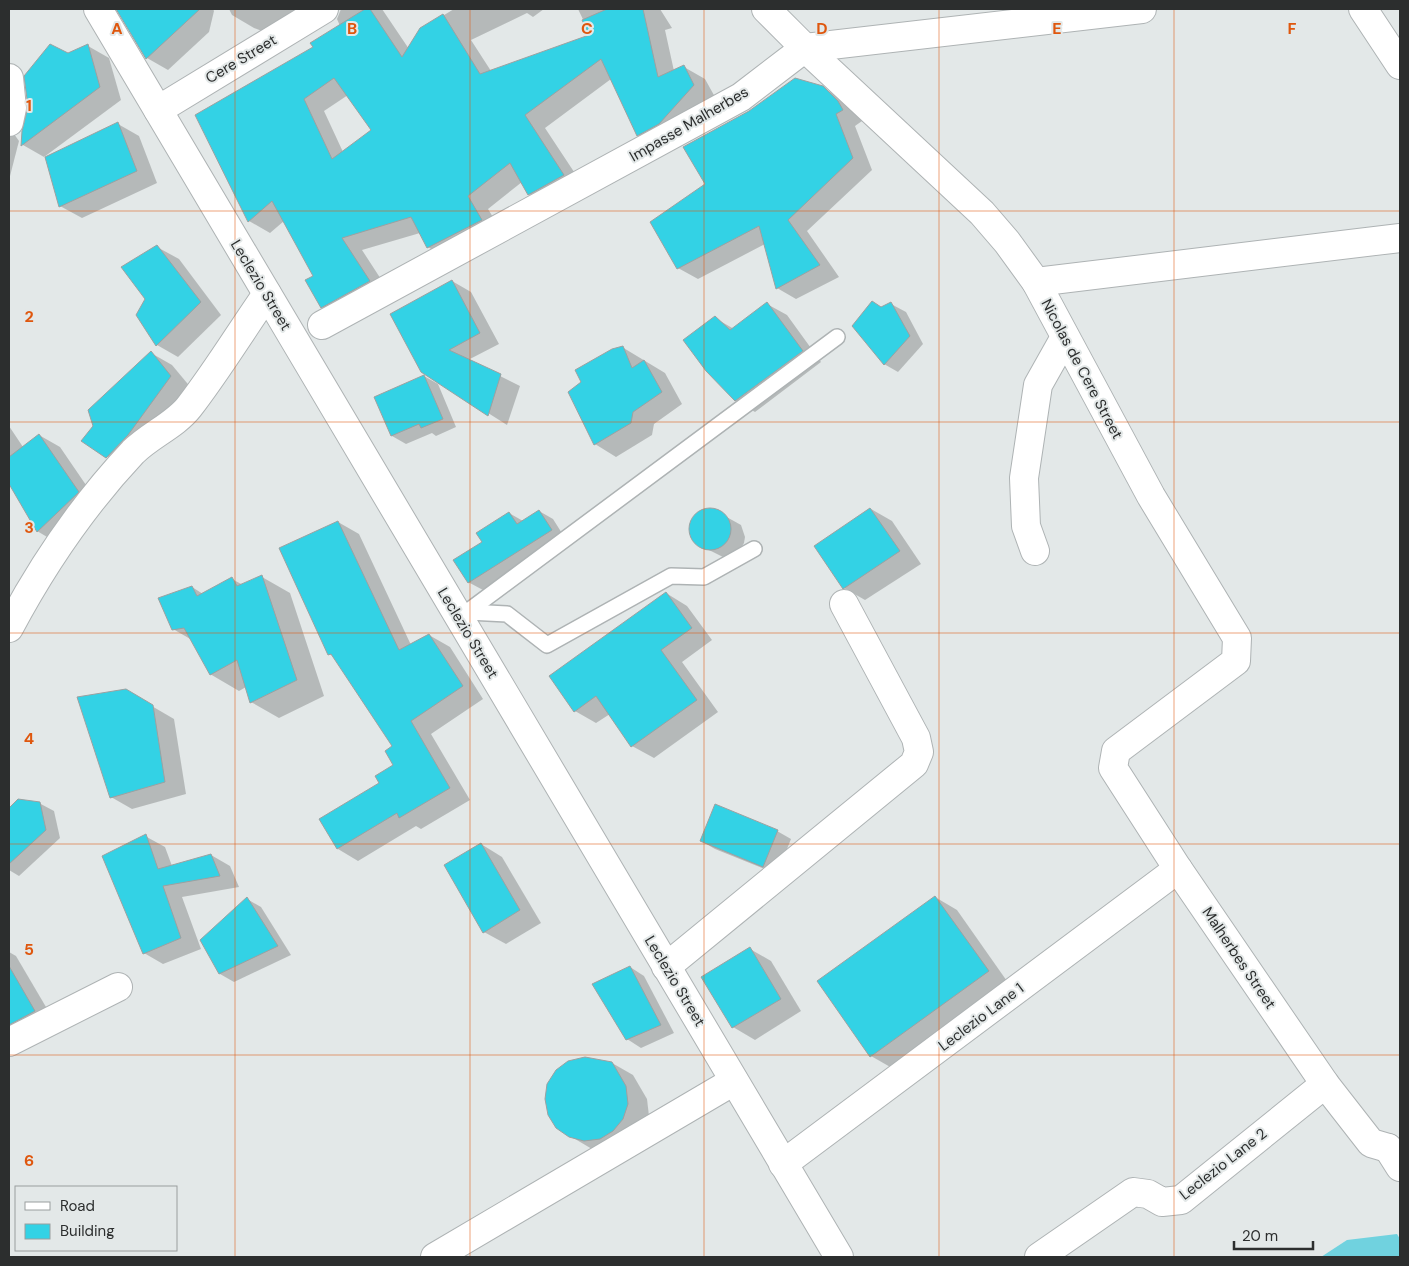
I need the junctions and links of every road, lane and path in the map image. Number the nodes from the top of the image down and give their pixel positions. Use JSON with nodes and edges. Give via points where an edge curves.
{"nodes":[{"id":1,"x":98,"y":9,"type":"edge"},
{"id":2,"x":324,"y":9,"type":"edge"},
{"id":3,"x":766,"y":9,"type":"edge"},
{"id":4,"x":1142,"y":9,"type":"edge"},
{"id":5,"x":1363,"y":9,"type":"edge"},
{"id":6,"x":805,"y":48,"type":"junction"},
{"id":7,"x":1400,"y":65,"type":"edge"},
{"id":8,"x":9,"y":78,"type":"edge"},
{"id":9,"x":158,"y":110,"type":"junction"},
{"id":10,"x":9,"y":122,"type":"edge"},
{"id":11,"x":1400,"y":238,"type":"edge"},
{"id":12,"x":1036,"y":282,"type":"junction"},
{"id":13,"x":267,"y":294,"type":"junction"},
{"id":14,"x":322,"y":325,"type":"dead end"},
{"id":15,"x":837,"y":336,"type":"dead end"},
{"id":16,"x":1065,"y":336,"type":"junction"},
{"id":17,"x":754,"y":549,"type":"dead end"},
{"id":18,"x":1035,"y":551,"type":"dead end"},
{"id":19,"x":844,"y":604,"type":"dead end"},
{"id":20,"x":464,"y":615,"type":"junction"},
{"id":21,"x":9,"y":628,"type":"edge"},
{"id":22,"x":1116,"y":751,"type":"joint"},
{"id":23,"x":1178,"y":869,"type":"junction"},
{"id":24,"x":666,"y":967,"type":"junction"},
{"id":25,"x":118,"y":987,"type":"dead end"},
{"id":26,"x":9,"y":1042,"type":"edge"},
{"id":27,"x":734,"y":1081,"type":"junction"},
{"id":28,"x":1325,"y":1084,"type":"junction"},
{"id":29,"x":1396,"y":1151,"type":"edge"},
{"id":30,"x":783,"y":1164,"type":"junction"},
{"id":31,"x":434,"y":1257,"type":"edge"},
{"id":32,"x":839,"y":1257,"type":"edge"},
{"id":33,"x":1039,"y":1257,"type":"edge"}],
"edges":[{"from":1,"to":9,"type":"street","name":"Leclezio Street"},
{"from":2,"to":9,"type":"street","name":"Cere Street"},
{"from":3,"to":6,"type":"street","name":"Nicolas de Cere Street"},
{"from":4,"to":6,"type":"street"},
{"from":5,"to":7,"type":"street"},
{"from":6,"to":12,"type":"street","name":"Nicolas de Cere Street","via":[[982,213]]},
{"from":6,"to":14,"type":"street","name":"Impasse Malherbes","via":[[741,97]]},
{"from":8,"to":10,"type":"street","via":[[12,108]]},
{"from":9,"to":13,"type":"street","name":"Leclezio Street"},
{"from":11,"to":12,"type":"street"},
{"from":12,"to":16,"type":"street","name":"Nicolas de Cere Street"},
{"from":13,"to":20,"type":"street","name":"Leclezio Street"},
{"from":13,"to":21,"type":"street","via":[[188,408],[138,447],[98,492],[55,550]]},
{"from":15,"to":20,"type":"lane"},
{"from":16,"to":18,"type":"street","via":[[1038,385],[1024,478],[1026,526]]},
{"from":16,"to":22,"type":"street","name":"Nicolas de Cere Street","via":[[1151,496],[1237,638],[1236,660]]},
{"from":17,"to":20,"type":"lane","via":[[704,577],[671,576],[547,645],[507,614]]},
{"from":19,"to":24,"type":"street","via":[[916,738],[918,752],[914,764]]},
{"from":20,"to":24,"type":"street","name":"Leclezio Street"},
{"from":22,"to":23,"type":"street","name":"Malherbes Street","via":[[1113,768]]},
{"from":23,"to":28,"type":"street","name":"Malherbes Street"},
{"from":23,"to":30,"type":"street","name":"Leclezio Lane 1"},
{"from":24,"to":27,"type":"street","name":"Leclezio Street"},
{"from":25,"to":26,"type":"street"},
{"from":27,"to":30,"type":"street","name":"Leclezio Street"},
{"from":27,"to":31,"type":"street"},
{"from":28,"to":29,"type":"street","name":"Malherbes Street","via":[[1371,1143]]},
{"from":28,"to":33,"type":"street","name":"Leclezio Lane 2","via":[[1181,1200],[1162,1202],[1148,1194],[1133,1192]]},
{"from":30,"to":32,"type":"street","name":"Leclezio Street"}]}
